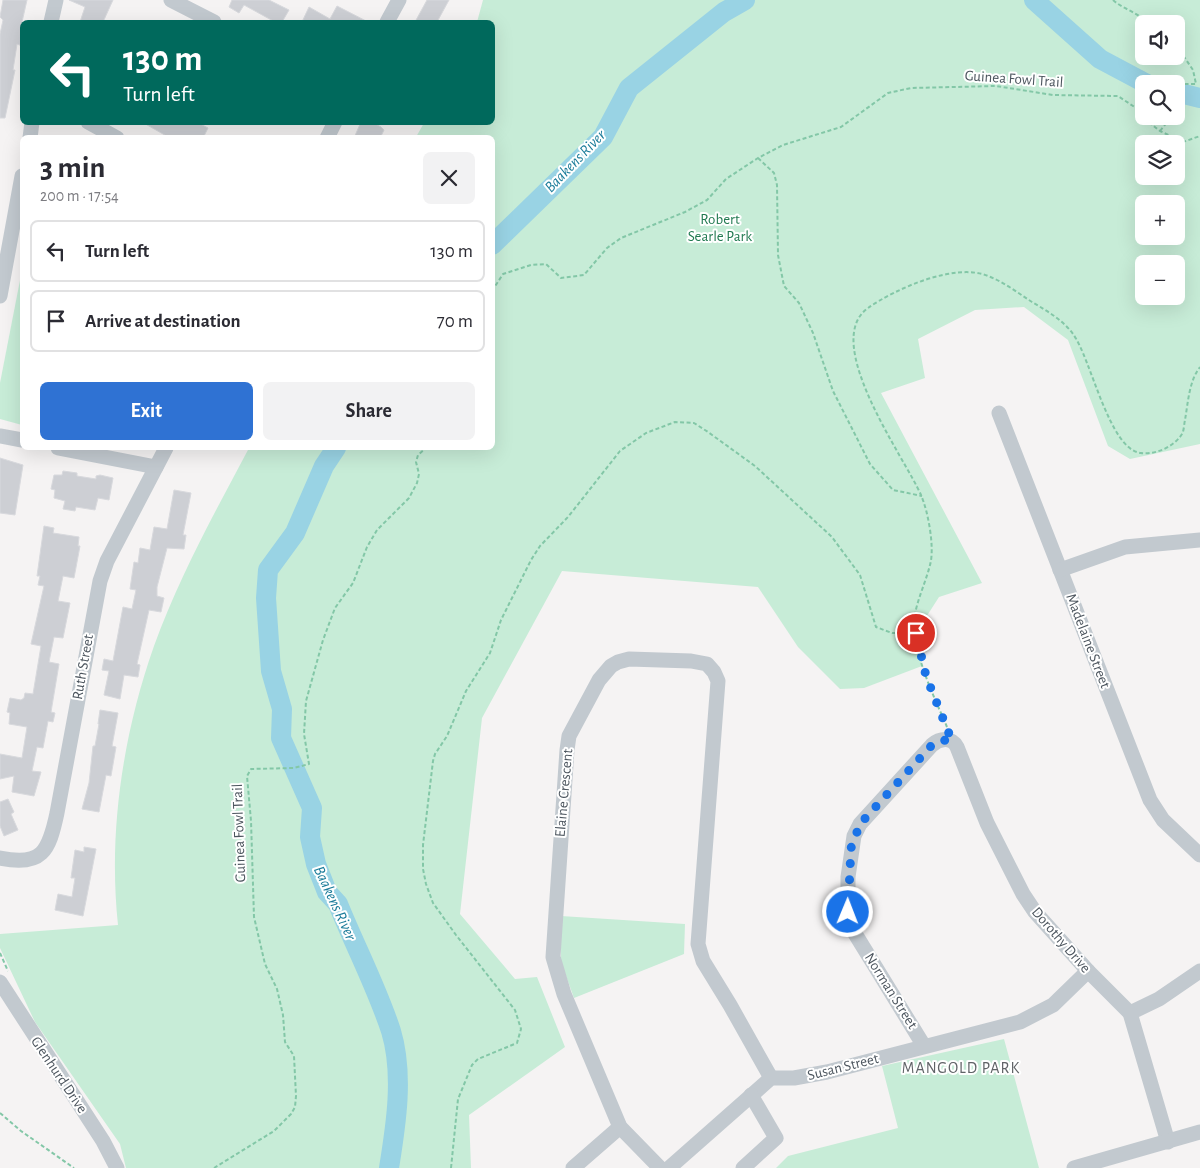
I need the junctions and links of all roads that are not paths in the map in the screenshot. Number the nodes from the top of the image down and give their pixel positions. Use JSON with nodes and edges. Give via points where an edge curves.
{"nodes":[{"id":1,"x":56,"y":0,"type":"edge"},
{"id":2,"x":171,"y":0,"type":"edge"},
{"id":3,"x":399,"y":0,"type":"edge"},
{"id":4,"x":51,"y":20,"type":"edge"},
{"id":5,"x":210,"y":20,"type":"edge"},
{"id":6,"x":388,"y":20,"type":"edge"},
{"id":7,"x":93,"y":125,"type":"edge"},
{"id":8,"x":112,"y":135,"type":"edge"},
{"id":9,"x":20,"y":187,"type":"edge"},
{"id":10,"x":0,"y":296,"type":"edge"},
{"id":11,"x":999,"y":413,"type":"dead end"},
{"id":12,"x":0,"y":436,"type":"edge"},
{"id":13,"x":20,"y":440,"type":"edge"},
{"id":14,"x":68,"y":450,"type":"edge"},
{"id":15,"x":165,"y":450,"type":"edge"},
{"id":16,"x":156,"y":467,"type":"junction"},
{"id":17,"x":1200,"y":540,"type":"edge"},
{"id":18,"x":1060,"y":570,"type":"junction"},
{"id":19,"x":950,"y":740,"type":"joint"},
{"id":20,"x":1200,"y":855,"type":"edge"},
{"id":21,"x":0,"y":858,"type":"edge"},
{"id":22,"x":1088,"y":970,"type":"junction"},
{"id":23,"x":1200,"y":971,"type":"edge"},
{"id":24,"x":0,"y":982,"type":"edge"},
{"id":25,"x":1130,"y":1013,"type":"junction"},
{"id":26,"x":924,"y":1046,"type":"junction"},
{"id":27,"x":770,"y":1078,"type":"junction"},
{"id":28,"x":752,"y":1095,"type":"junction"},
{"id":29,"x":620,"y":1127,"type":"junction"},
{"id":30,"x":1200,"y":1132,"type":"edge"},
{"id":31,"x":1168,"y":1142,"type":"junction"},
{"id":32,"x":117,"y":1168,"type":"edge"},
{"id":33,"x":573,"y":1168,"type":"edge"},
{"id":34,"x":660,"y":1168,"type":"edge"},
{"id":35,"x":668,"y":1168,"type":"edge"},
{"id":36,"x":743,"y":1168,"type":"edge"},
{"id":37,"x":1074,"y":1168,"type":"edge"}],
"edges":[{"from":1,"to":4,"type":"street"},
{"from":2,"to":5,"type":"street"},
{"from":3,"to":6,"type":"street"},
{"from":7,"to":8,"type":"street"},
{"from":9,"to":10,"type":"street"},
{"from":11,"to":18,"type":"street","name":"Madelaine Street"},
{"from":12,"to":13,"type":"street"},
{"from":14,"to":16,"type":"street"},
{"from":15,"to":16,"type":"street","name":"Ruth Street"},
{"from":16,"to":21,"type":"street","name":"Ruth Street","via":[[100,580],[57,813],[48,846],[42,854],[29,860]]},
{"from":17,"to":18,"type":"street","via":[[1125,546]]},
{"from":18,"to":20,"type":"street","name":"Madelaine Street","via":[[1150,800],[1163,820]]},
{"from":19,"to":22,"type":"street","name":"Dorothy Drive","via":[[960,754],[987,823],[1023,894],[1035,912]]},
{"from":19,"to":26,"type":"street","name":"Norman Street","via":[[932,745],[860,824],[851,848],[848,878],[848,912],[854,932]]},
{"from":22,"to":25,"type":"street","name":"Dorothy Drive"},
{"from":22,"to":26,"type":"street","name":"Susan Street","via":[[1053,1005],[1031,1018]]},
{"from":23,"to":25,"type":"street"},
{"from":24,"to":32,"type":"street","name":"Glenhurd Drive","via":[[103,1141]]},
{"from":25,"to":31,"type":"street","name":"Dorothy Drive"},
{"from":26,"to":27,"type":"street","name":"Susan Street","via":[[827,1072],[794,1078]]},
{"from":27,"to":28,"type":"street"},
{"from":27,"to":29,"type":"street","name":"Elaine Crescent","via":[[703,961],[698,944],[718,681],[706,664],[691,661],[629,659],[618,662],[599,680],[569,736],[552,943],[564,994]]},
{"from":28,"to":35,"type":"street"},
{"from":28,"to":36,"type":"street","via":[[776,1138]]},
{"from":29,"to":33,"type":"street"},
{"from":29,"to":34,"type":"street","name":"Elaine Crescent"},
{"from":30,"to":31,"type":"street"},
{"from":31,"to":37,"type":"street"}]}
